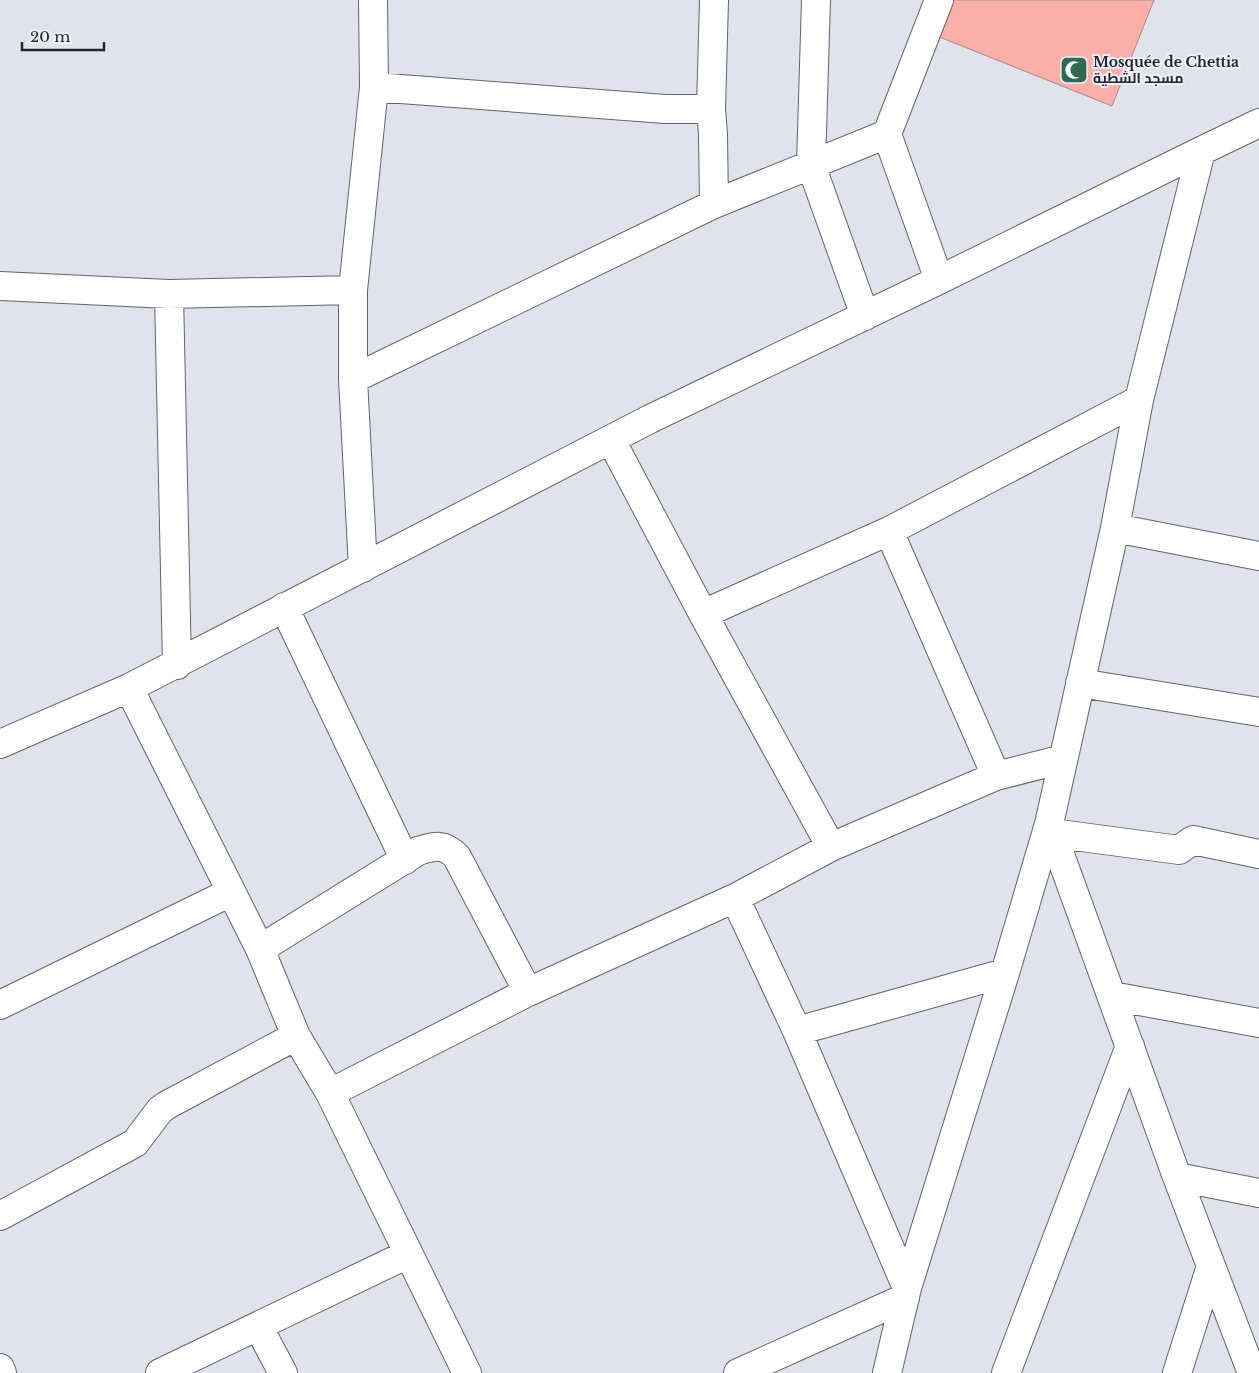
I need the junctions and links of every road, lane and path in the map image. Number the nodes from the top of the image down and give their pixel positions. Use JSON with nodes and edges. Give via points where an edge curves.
{"nodes":[{"id":1,"x":373,"y":0,"type":"edge"},
{"id":2,"x":714,"y":0,"type":"edge"},
{"id":3,"x":816,"y":0,"type":"edge"},
{"id":4,"x":939,"y":0,"type":"edge"},
{"id":5,"x":374,"y":87,"type":"junction"},
{"id":6,"x":711,"y":109,"type":"junction"},
{"id":7,"x":1259,"y":123,"type":"edge"},
{"id":8,"x":887,"y":134,"type":"junction"},
{"id":9,"x":1201,"y":150,"type":"junction"},
{"id":10,"x":811,"y":165,"type":"junction"},
{"id":11,"x":714,"y":204,"type":"junction"},
{"id":12,"x":939,"y":280,"type":"junction"},
{"id":13,"x":0,"y":286,"type":"edge"},
{"id":14,"x":353,"y":290,"type":"junction"},
{"id":15,"x":169,"y":294,"type":"junction"},
{"id":16,"x":865,"y":316,"type":"junction"},
{"id":17,"x":353,"y":379,"type":"junction"},
{"id":18,"x":1139,"y":400,"type":"junction"},
{"id":19,"x":611,"y":440,"type":"junction"},
{"id":20,"x":1116,"y":528,"type":"junction"},
{"id":21,"x":889,"y":531,"type":"junction"},
{"id":22,"x":1259,"y":556,"type":"edge"},
{"id":23,"x":363,"y":568,"type":"junction"},
{"id":24,"x":284,"y":607,"type":"junction"},
{"id":25,"x":703,"y":614,"type":"junction"},
{"id":26,"x":177,"y":665,"type":"junction"},
{"id":27,"x":1080,"y":683,"type":"junction"},
{"id":28,"x":129,"y":688,"type":"junction"},
{"id":29,"x":1259,"y":712,"type":"edge"},
{"id":30,"x":0,"y":744,"type":"edge"},
{"id":31,"x":1063,"y":759,"type":"junction"},
{"id":32,"x":996,"y":776,"type":"junction"},
{"id":33,"x":1050,"y":828,"type":"junction"},
{"id":34,"x":831,"y":847,"type":"junction"},
{"id":35,"x":1259,"y":854,"type":"edge"},
{"id":36,"x":405,"y":860,"type":"junction"},
{"id":37,"x":231,"y":892,"type":"junction"},
{"id":38,"x":735,"y":898,"type":"junction"},
{"id":39,"x":260,"y":949,"type":"junction"},
{"id":40,"x":1005,"y":973,"type":"junction"},
{"id":41,"x":528,"y":992,"type":"junction"},
{"id":42,"x":1112,"y":996,"type":"junction"},
{"id":43,"x":0,"y":1005,"type":"edge"},
{"id":44,"x":1259,"y":1024,"type":"edge"},
{"id":45,"x":797,"y":1031,"type":"junction"},
{"id":46,"x":296,"y":1036,"type":"junction"},
{"id":47,"x":1130,"y":1046,"type":"junction"},
{"id":48,"x":330,"y":1093,"type":"junction"},
{"id":49,"x":1177,"y":1177,"type":"junction"},
{"id":50,"x":1259,"y":1193,"type":"edge"},
{"id":51,"x":0,"y":1216,"type":"edge"},
{"id":52,"x":408,"y":1254,"type":"junction"},
{"id":53,"x":1211,"y":1266,"type":"junction"},
{"id":54,"x":906,"y":1293,"type":"junction"},
{"id":55,"x":258,"y":1326,"type":"junction"},
{"id":56,"x":0,"y":1368,"type":"edge"},
{"id":57,"x":2,"y":1373,"type":"edge"},
{"id":58,"x":160,"y":1373,"type":"edge"},
{"id":59,"x":283,"y":1373,"type":"edge"},
{"id":60,"x":467,"y":1373,"type":"edge"},
{"id":61,"x":738,"y":1373,"type":"edge"},
{"id":62,"x":887,"y":1373,"type":"edge"},
{"id":63,"x":1006,"y":1373,"type":"edge"},
{"id":64,"x":1177,"y":1373,"type":"edge"},
{"id":65,"x":1252,"y":1373,"type":"edge"}],
"edges":[{"from":1,"to":5,"type":"street"},
{"from":2,"to":6,"type":"street"},
{"from":3,"to":10,"type":"street"},
{"from":4,"to":8,"type":"street"},
{"from":5,"to":6,"type":"street","via":[[665,109]]},
{"from":5,"to":14,"type":"street"},
{"from":6,"to":11,"type":"street"},
{"from":7,"to":9,"type":"street"},
{"from":8,"to":10,"type":"street"},
{"from":8,"to":12,"type":"street"},
{"from":9,"to":12,"type":"street"},
{"from":9,"to":18,"type":"street"},
{"from":10,"to":11,"type":"street"},
{"from":10,"to":16,"type":"street"},
{"from":11,"to":17,"type":"street"},
{"from":12,"to":16,"type":"street"},
{"from":13,"to":15,"type":"street"},
{"from":14,"to":15,"type":"street"},
{"from":14,"to":17,"type":"street"},
{"from":15,"to":26,"type":"street"},
{"from":16,"to":19,"type":"street"},
{"from":17,"to":23,"type":"street"},
{"from":18,"to":20,"type":"street"},
{"from":18,"to":21,"type":"street"},
{"from":19,"to":23,"type":"street"},
{"from":19,"to":25,"type":"street"},
{"from":20,"to":22,"type":"street"},
{"from":20,"to":27,"type":"street"},
{"from":21,"to":25,"type":"street"},
{"from":21,"to":32,"type":"street"},
{"from":23,"to":24,"type":"street"},
{"from":24,"to":26,"type":"street"},
{"from":24,"to":36,"type":"street"},
{"from":25,"to":34,"type":"street"},
{"from":26,"to":28,"type":"street"},
{"from":27,"to":29,"type":"street"},
{"from":27,"to":31,"type":"street"},
{"from":28,"to":30,"type":"street"},
{"from":28,"to":37,"type":"street"},
{"from":31,"to":32,"type":"street"},
{"from":31,"to":33,"type":"street"},
{"from":32,"to":34,"type":"street"},
{"from":33,"to":35,"type":"street","via":[[1179,850],[1193,840]]},
{"from":33,"to":40,"type":"street"},
{"from":33,"to":42,"type":"street"},
{"from":34,"to":38,"type":"street"},
{"from":36,"to":39,"type":"street"},
{"from":36,"to":41,"type":"street","via":[[418,852],[440,846],[458,858]]},
{"from":37,"to":39,"type":"street"},
{"from":37,"to":43,"type":"street"},
{"from":38,"to":41,"type":"street"},
{"from":38,"to":45,"type":"street"},
{"from":39,"to":46,"type":"street"},
{"from":40,"to":45,"type":"street"},
{"from":40,"to":54,"type":"street"},
{"from":41,"to":48,"type":"street"},
{"from":42,"to":44,"type":"street"},
{"from":42,"to":47,"type":"street"},
{"from":45,"to":54,"type":"street"},
{"from":46,"to":48,"type":"street"},
{"from":46,"to":51,"type":"street","via":[[166,1105],[135,1143]]},
{"from":47,"to":49,"type":"street"},
{"from":47,"to":63,"type":"street"},
{"from":48,"to":52,"type":"street"},
{"from":49,"to":50,"type":"street"},
{"from":49,"to":53,"type":"street"},
{"from":52,"to":55,"type":"street"},
{"from":52,"to":60,"type":"street"},
{"from":53,"to":64,"type":"street"},
{"from":53,"to":65,"type":"street"},
{"from":54,"to":61,"type":"street"},
{"from":54,"to":62,"type":"street"},
{"from":55,"to":58,"type":"street"},
{"from":55,"to":59,"type":"street"},
{"from":56,"to":57,"type":"street"}]}
